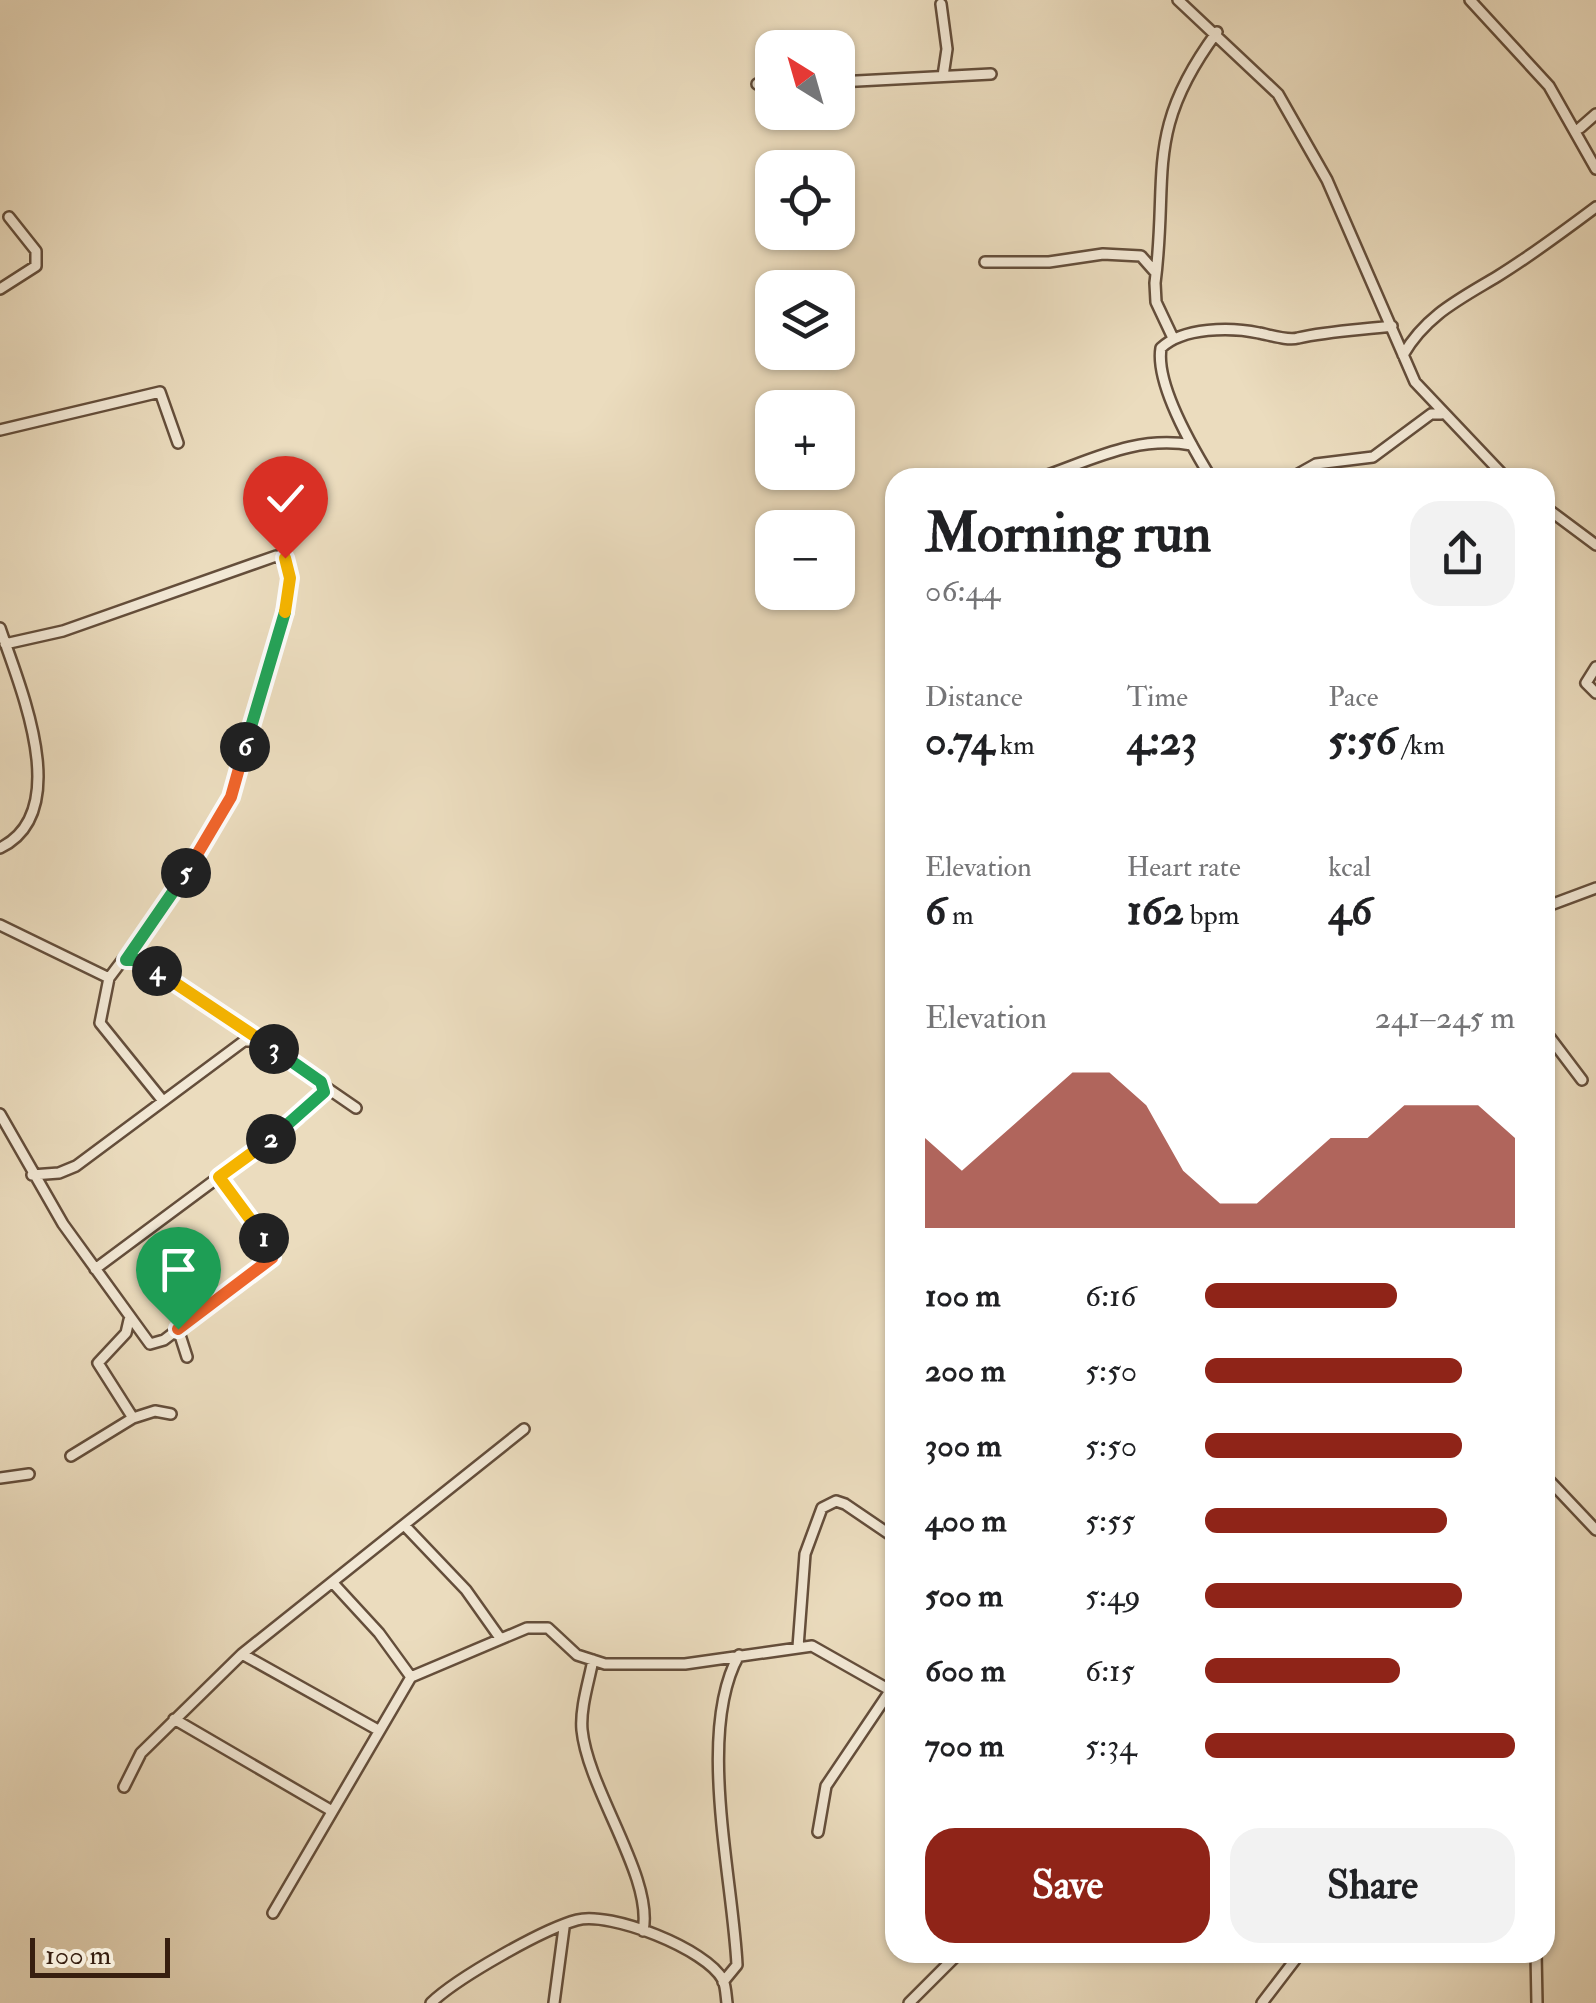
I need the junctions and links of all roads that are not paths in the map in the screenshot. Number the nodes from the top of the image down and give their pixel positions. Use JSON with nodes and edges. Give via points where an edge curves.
{"nodes":[{"id":1,"x":1178,"y":0,"type":"edge"},
{"id":2,"x":1470,"y":0,"type":"edge"},
{"id":3,"x":941,"y":4,"type":"dead end"},
{"id":4,"x":1216,"y":32,"type":"junction"},
{"id":5,"x":991,"y":74,"type":"dead end"},
{"id":6,"x":943,"y":76,"type":"junction"},
{"id":7,"x":855,"y":81,"type":"edge"},
{"id":8,"x":1596,"y":114,"type":"edge"},
{"id":9,"x":1580,"y":128,"type":"dead end"},
{"id":10,"x":1596,"y":169,"type":"edge"},
{"id":11,"x":1596,"y":207,"type":"edge"},
{"id":12,"x":9,"y":218,"type":"dead end"},
{"id":13,"x":985,"y":262,"type":"dead end"},
{"id":14,"x":1156,"y":272,"type":"junction"},
{"id":15,"x":0,"y":290,"type":"edge"},
{"id":16,"x":1392,"y":326,"type":"junction"},
{"id":17,"x":1173,"y":338,"type":"junction"},
{"id":18,"x":1402,"y":356,"type":"junction"},
{"id":19,"x":1442,"y":414,"type":"junction"},
{"id":20,"x":0,"y":428,"type":"edge"},
{"id":21,"x":178,"y":444,"type":"dead end"},
{"id":22,"x":1192,"y":446,"type":"junction"},
{"id":23,"x":1067,"y":468,"type":"edge"},
{"id":24,"x":1205,"y":468,"type":"edge"},
{"id":25,"x":1309,"y":468,"type":"edge"},
{"id":26,"x":1496,"y":468,"type":"edge"},
{"id":27,"x":1555,"y":515,"type":"edge"},
{"id":28,"x":1596,"y":545,"type":"edge"},
{"id":29,"x":0,"y":628,"type":"edge"},
{"id":30,"x":6,"y":644,"type":"junction"},
{"id":31,"x":1596,"y":668,"type":"edge"},
{"id":32,"x":1596,"y":693,"type":"edge"},
{"id":33,"x":0,"y":848,"type":"edge"},
{"id":34,"x":1596,"y":888,"type":"edge"},
{"id":35,"x":1555,"y":902,"type":"edge"},
{"id":36,"x":0,"y":925,"type":"edge"},
{"id":37,"x":126,"y":960,"type":"junction"},
{"id":38,"x":110,"y":978,"type":"junction"},
{"id":39,"x":255,"y":1040,"type":"junction"},
{"id":40,"x":1555,"y":1044,"type":"edge"},
{"id":41,"x":1582,"y":1080,"type":"dead end"},
{"id":42,"x":324,"y":1086,"type":"junction"},
{"id":43,"x":163,"y":1101,"type":"junction"},
{"id":44,"x":356,"y":1108,"type":"dead end"},
{"id":45,"x":0,"y":1114,"type":"edge"},
{"id":46,"x":32,"y":1175,"type":"junction"},
{"id":47,"x":219,"y":1177,"type":"junction"},
{"id":48,"x":95,"y":1269,"type":"junction"},
{"id":49,"x":129,"y":1320,"type":"junction"},
{"id":50,"x":178,"y":1329,"type":"junction"},
{"id":51,"x":187,"y":1357,"type":"dead end"},
{"id":52,"x":171,"y":1414,"type":"dead end"},
{"id":53,"x":133,"y":1418,"type":"junction"},
{"id":54,"x":524,"y":1428,"type":"dead end"},
{"id":55,"x":71,"y":1456,"type":"dead end"},
{"id":56,"x":28,"y":1474,"type":"dead end"},
{"id":57,"x":0,"y":1478,"type":"edge"},
{"id":58,"x":1555,"y":1487,"type":"edge"},
{"id":59,"x":405,"y":1526,"type":"junction"},
{"id":60,"x":1596,"y":1530,"type":"edge"},
{"id":61,"x":885,"y":1531,"type":"edge"},
{"id":62,"x":333,"y":1583,"type":"junction"},
{"id":63,"x":500,"y":1638,"type":"junction"},
{"id":64,"x":798,"y":1647,"type":"junction"},
{"id":65,"x":242,"y":1654,"type":"junction"},
{"id":66,"x":739,"y":1655,"type":"junction"},
{"id":67,"x":593,"y":1660,"type":"junction"},
{"id":68,"x":411,"y":1677,"type":"junction"},
{"id":69,"x":885,"y":1687,"type":"edge"},
{"id":70,"x":885,"y":1703,"type":"edge"},
{"id":71,"x":174,"y":1720,"type":"junction"},
{"id":72,"x":378,"y":1730,"type":"junction"},
{"id":73,"x":124,"y":1787,"type":"dead end"},
{"id":74,"x":332,"y":1811,"type":"junction"},
{"id":75,"x":818,"y":1832,"type":"dead end"},
{"id":76,"x":273,"y":1913,"type":"dead end"},
{"id":77,"x":564,"y":1928,"type":"junction"},
{"id":78,"x":643,"y":1931,"type":"junction"},
{"id":79,"x":949,"y":1963,"type":"edge"},
{"id":80,"x":1293,"y":1963,"type":"edge"},
{"id":81,"x":1536,"y":1963,"type":"edge"},
{"id":82,"x":723,"y":1982,"type":"junction"},
{"id":83,"x":430,"y":2003,"type":"edge"},
{"id":84,"x":554,"y":2003,"type":"edge"},
{"id":85,"x":727,"y":2003,"type":"edge"},
{"id":86,"x":910,"y":2003,"type":"edge"},
{"id":87,"x":1262,"y":2003,"type":"edge"},
{"id":88,"x":1537,"y":2003,"type":"edge"}],
"edges":[{"from":1,"to":4,"type":"street"},
{"from":2,"to":10,"type":"street","via":[[1550,86]]},
{"from":3,"to":6,"type":"street"},
{"from":4,"to":14,"type":"street","via":[[1170,116],[1160,166]]},
{"from":4,"to":16,"type":"street","via":[[1278,94],[1304,135]]},
{"from":5,"to":6,"type":"street"},
{"from":6,"to":7,"type":"street"},
{"from":8,"to":9,"type":"street"},
{"from":11,"to":18,"type":"street","via":[[1444,307],[1415,333]]},
{"from":12,"to":15,"type":"street","via":[[36,252],[36,266]]},
{"from":13,"to":14,"type":"street","via":[[1115,254],[1140,256]]},
{"from":14,"to":17,"type":"street","via":[[1156,302]]},
{"from":16,"to":17,"type":"street","via":[[1297,339],[1232,329]]},
{"from":16,"to":18,"type":"street"},
{"from":17,"to":22,"type":"street","via":[[1161,348],[1160,363]]},
{"from":18,"to":19,"type":"street"},
{"from":19,"to":25,"type":"street","via":[[1431,414],[1373,457]]},
{"from":19,"to":26,"type":"street"},
{"from":20,"to":21,"type":"street","via":[[160,392]]},
{"from":22,"to":23,"type":"street","via":[[1165,442],[1119,449]]},
{"from":22,"to":24,"type":"street"},
{"from":27,"to":28,"type":"street"},
{"from":29,"to":30,"type":"street"},
{"from":30,"to":33,"type":"street","via":[[38,767],[30,819]]},
{"from":30,"to":37,"type":"street","via":[[63,631],[267,558],[282,556],[288,563],[287,605],[231,797]]},
{"from":31,"to":32,"type":"street","via":[[1586,683]]},
{"from":34,"to":35,"type":"street"},
{"from":36,"to":38,"type":"street"},
{"from":37,"to":38,"type":"street"},
{"from":37,"to":39,"type":"street","via":[[141,960]]},
{"from":38,"to":43,"type":"street","via":[[100,1023]]},
{"from":39,"to":42,"type":"street"},
{"from":39,"to":43,"type":"street"},
{"from":40,"to":41,"type":"street"},
{"from":42,"to":44,"type":"street"},
{"from":42,"to":47,"type":"street","via":[[318,1102]]},
{"from":43,"to":46,"type":"street","via":[[76,1166]]},
{"from":45,"to":46,"type":"street"},
{"from":46,"to":48,"type":"street"},
{"from":47,"to":48,"type":"street"},
{"from":47,"to":50,"type":"street","via":[[274,1254]]},
{"from":48,"to":49,"type":"street"},
{"from":49,"to":50,"type":"street","via":[[150,1344]]},
{"from":49,"to":53,"type":"street","via":[[126,1333],[98,1363]]},
{"from":50,"to":51,"type":"street"},
{"from":52,"to":53,"type":"street"},
{"from":53,"to":55,"type":"street"},
{"from":54,"to":59,"type":"street"},
{"from":56,"to":57,"type":"street"},
{"from":58,"to":60,"type":"street"},
{"from":59,"to":62,"type":"street"},
{"from":59,"to":63,"type":"street","via":[[466,1590]]},
{"from":61,"to":64,"type":"street","via":[[846,1504],[822,1508],[804,1554]]},
{"from":62,"to":65,"type":"street"},
{"from":62,"to":68,"type":"street"},
{"from":63,"to":67,"type":"street","via":[[548,1628]]},
{"from":63,"to":68,"type":"street"},
{"from":64,"to":66,"type":"street"},
{"from":64,"to":69,"type":"street","via":[[819,1649]]},
{"from":65,"to":71,"type":"street"},
{"from":65,"to":72,"type":"street"},
{"from":66,"to":67,"type":"street","via":[[685,1664]]},
{"from":66,"to":82,"type":"street","via":[[725,1686],[720,1766],[737,1965]]},
{"from":67,"to":78,"type":"street","via":[[582,1728],[640,1894]]},
{"from":68,"to":72,"type":"street"},
{"from":70,"to":75,"type":"street","via":[[826,1786]]},
{"from":71,"to":73,"type":"street","via":[[141,1753]]},
{"from":71,"to":74,"type":"street"},
{"from":72,"to":74,"type":"street"},
{"from":74,"to":76,"type":"street"},
{"from":77,"to":78,"type":"street","via":[[590,1919]]},
{"from":77,"to":83,"type":"street","via":[[465,1977]]},
{"from":77,"to":84,"type":"street"},
{"from":78,"to":82,"type":"street","via":[[700,1958]]},
{"from":79,"to":86,"type":"street"},
{"from":80,"to":87,"type":"street"},
{"from":81,"to":88,"type":"street"},
{"from":82,"to":85,"type":"street"}]}
